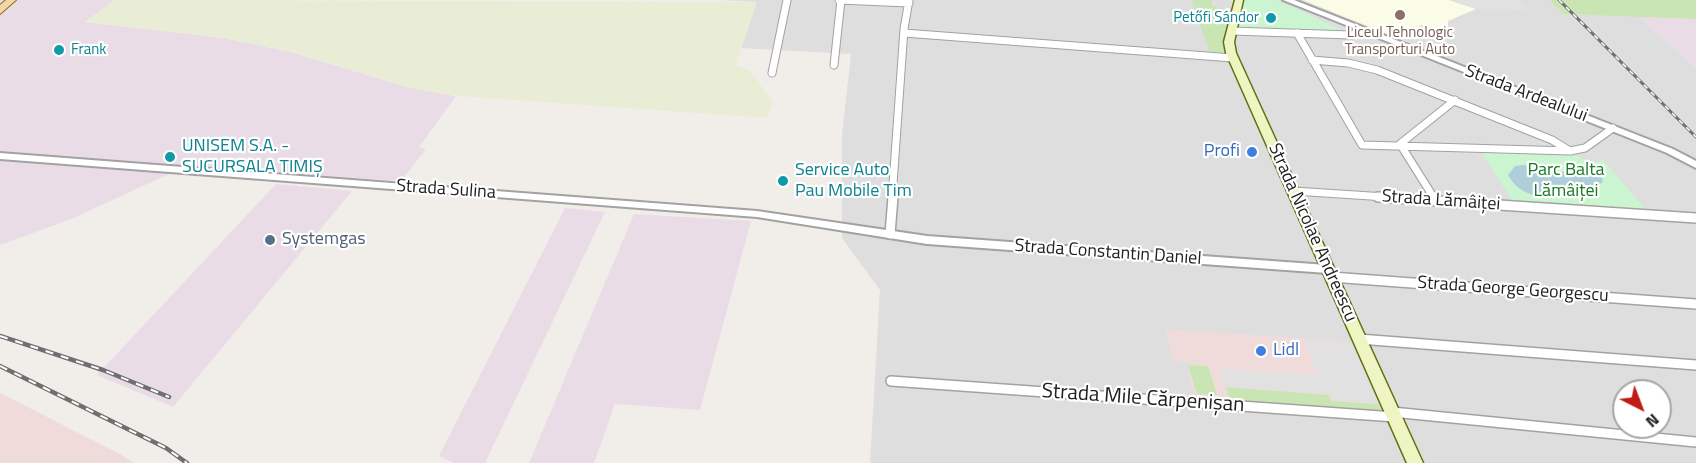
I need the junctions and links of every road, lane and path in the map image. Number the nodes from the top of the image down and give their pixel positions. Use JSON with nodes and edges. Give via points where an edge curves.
{"nodes":[{"id":1,"x":11,"y":0,"type":"edge"},
{"id":2,"x":787,"y":0,"type":"edge"},
{"id":3,"x":840,"y":0,"type":"edge"},
{"id":4,"x":1239,"y":0,"type":"edge"},
{"id":5,"x":1287,"y":0,"type":"edge"},
{"id":6,"x":909,"y":1,"type":"edge"},
{"id":7,"x":0,"y":10,"type":"edge"},
{"id":8,"x":1232,"y":31,"type":"junction"},
{"id":9,"x":1365,"y":32,"type":"junction"},
{"id":10,"x":904,"y":33,"type":"junction"},
{"id":11,"x":1297,"y":33,"type":"junction"},
{"id":12,"x":1233,"y":58,"type":"junction"},
{"id":13,"x":1312,"y":60,"type":"junction"},
{"id":14,"x":834,"y":65,"type":"dead end"},
{"id":15,"x":771,"y":73,"type":"dead end"},
{"id":16,"x":1455,"y":100,"type":"junction"},
{"id":17,"x":1612,"y":128,"type":"junction"},
{"id":18,"x":1402,"y":147,"type":"junction"},
{"id":19,"x":1570,"y":151,"type":"junction"},
{"id":20,"x":0,"y":156,"type":"edge"},
{"id":21,"x":1696,"y":165,"type":"edge"},
{"id":22,"x":1294,"y":191,"type":"junction"},
{"id":23,"x":1435,"y":200,"type":"junction"},
{"id":24,"x":1696,"y":218,"type":"edge"},
{"id":25,"x":890,"y":234,"type":"junction"},
{"id":26,"x":1329,"y":273,"type":"junction"},
{"id":27,"x":1696,"y":304,"type":"edge"},
{"id":28,"x":1359,"y":339,"type":"junction"},
{"id":29,"x":1696,"y":365,"type":"edge"},
{"id":30,"x":891,"y":381,"type":"dead end"},
{"id":31,"x":1394,"y":415,"type":"junction"},
{"id":32,"x":1696,"y":442,"type":"edge"},
{"id":33,"x":1415,"y":463,"type":"edge"}],
"edges":[{"from":1,"to":7,"type":"main road"},
{"from":2,"to":15,"type":"street"},
{"from":3,"to":6,"type":"street"},
{"from":3,"to":14,"type":"street"},
{"from":4,"to":8,"type":"main road","name":"Strada Nicolae Andreescu"},
{"from":5,"to":9,"type":"street","name":"Strada Ardealului"},
{"from":6,"to":10,"type":"street"},
{"from":8,"to":11,"type":"street"},
{"from":8,"to":12,"type":"main road","name":"Strada Nicolae Andreescu","via":[[1229,46]]},
{"from":9,"to":11,"type":"street"},
{"from":9,"to":17,"type":"street","name":"Strada Ardealului"},
{"from":10,"to":12,"type":"street"},
{"from":10,"to":25,"type":"street"},
{"from":11,"to":13,"type":"street"},
{"from":12,"to":22,"type":"main road","name":"Strada Nicolae Andreescu"},
{"from":13,"to":16,"type":"street","via":[[1361,65]]},
{"from":13,"to":18,"type":"street","via":[[1362,145]]},
{"from":16,"to":18,"type":"street","via":[[1401,142]]},
{"from":16,"to":19,"type":"street"},
{"from":17,"to":19,"type":"street","via":[[1585,148]]},
{"from":17,"to":21,"type":"street","name":"Strada Ardealului"},
{"from":18,"to":19,"type":"street"},
{"from":18,"to":23,"type":"street"},
{"from":20,"to":25,"type":"street","name":"Strada Sulina","via":[[757,214]]},
{"from":22,"to":23,"type":"street","name":"Strada Lămâiței"},
{"from":22,"to":26,"type":"main road","name":"Strada Nicolae Andreescu"},
{"from":23,"to":24,"type":"street","name":"Strada Lămâiței"},
{"from":25,"to":26,"type":"street","name":"Strada Constantin Daniel"},
{"from":26,"to":27,"type":"street","name":"Strada George Georgescu"},
{"from":26,"to":28,"type":"main road","name":"Strada Nicolae Andreescu"},
{"from":28,"to":29,"type":"street"},
{"from":28,"to":31,"type":"main road","name":"Strada Nicolae Andreescu"},
{"from":30,"to":31,"type":"street","name":"Strada Mile Cărpenișan"},
{"from":31,"to":32,"type":"street","name":"Strada Mile Cărpenișan"},
{"from":31,"to":33,"type":"main road","name":"Strada Nicolae Andreescu"}]}
